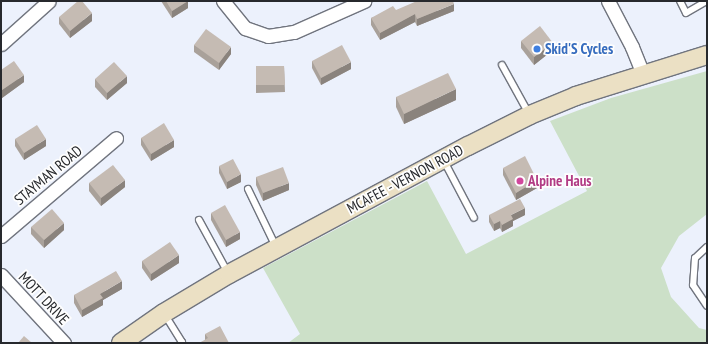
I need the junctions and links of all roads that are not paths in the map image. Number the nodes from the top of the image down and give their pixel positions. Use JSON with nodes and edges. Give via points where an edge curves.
{"nodes":[{"id":1,"x":48,"y":1,"type":"edge"},
{"id":2,"x":224,"y":1,"type":"edge"},
{"id":3,"x":364,"y":1,"type":"edge"},
{"id":4,"x":608,"y":1,"type":"edge"},
{"id":5,"x":680,"y":1,"type":"edge"},
{"id":6,"x":707,"y":1,"type":"edge"},
{"id":7,"x":1,"y":44,"type":"edge"},
{"id":8,"x":707,"y":56,"type":"edge"},
{"id":9,"x":502,"y":66,"type":"dead end"},
{"id":10,"x":643,"y":74,"type":"junction"},
{"id":11,"x":530,"y":115,"type":"junction"},
{"id":12,"x":116,"y":138,"type":"dead end"},
{"id":13,"x":443,"y":159,"type":"junction"},
{"id":14,"x":248,"y":189,"type":"dead end"},
{"id":15,"x":474,"y":218,"type":"dead end"},
{"id":16,"x":199,"y":220,"type":"dead end"},
{"id":17,"x":1,"y":236,"type":"edge"},
{"id":18,"x":707,"y":247,"type":"edge"},
{"id":19,"x":276,"y":248,"type":"junction"},
{"id":20,"x":229,"y":274,"type":"junction"},
{"id":21,"x":1,"y":275,"type":"edge"},
{"id":22,"x":707,"y":306,"type":"edge"},
{"id":23,"x":164,"y":313,"type":"junction"},
{"id":24,"x":64,"y":343,"type":"edge"},
{"id":25,"x":121,"y":343,"type":"edge"},
{"id":26,"x":181,"y":343,"type":"edge"}],
"edges":[{"from":1,"to":7,"type":"street"},
{"from":2,"to":3,"type":"street","via":[[245,28],[268,36],[294,32]]},
{"from":4,"to":10,"type":"street"},
{"from":5,"to":6,"type":"lane","via":[[686,13]]},
{"from":8,"to":10,"type":"main road","name":"MCAFEE - VERNON ROAD"},
{"from":9,"to":11,"type":"lane"},
{"from":10,"to":11,"type":"main road","name":"MCAFEE - VERNON ROAD","via":[[576,96]]},
{"from":11,"to":13,"type":"main road","name":"MCAFEE - VERNON ROAD"},
{"from":12,"to":17,"type":"street","name":"STAYMAN ROAD"},
{"from":13,"to":15,"type":"lane"},
{"from":13,"to":19,"type":"main road","name":"MCAFEE - VERNON ROAD"},
{"from":14,"to":19,"type":"lane"},
{"from":16,"to":20,"type":"lane"},
{"from":18,"to":22,"type":"lane","via":[[695,258],[692,285]]},
{"from":19,"to":20,"type":"main road","name":"MCAFEE - VERNON ROAD"},
{"from":20,"to":23,"type":"main road","name":"MCAFEE - VERNON ROAD"},
{"from":21,"to":24,"type":"street","name":"MOTT DRIVE"},
{"from":23,"to":25,"type":"main road","name":"MCAFEE - VERNON ROAD"},
{"from":23,"to":26,"type":"lane"}]}
